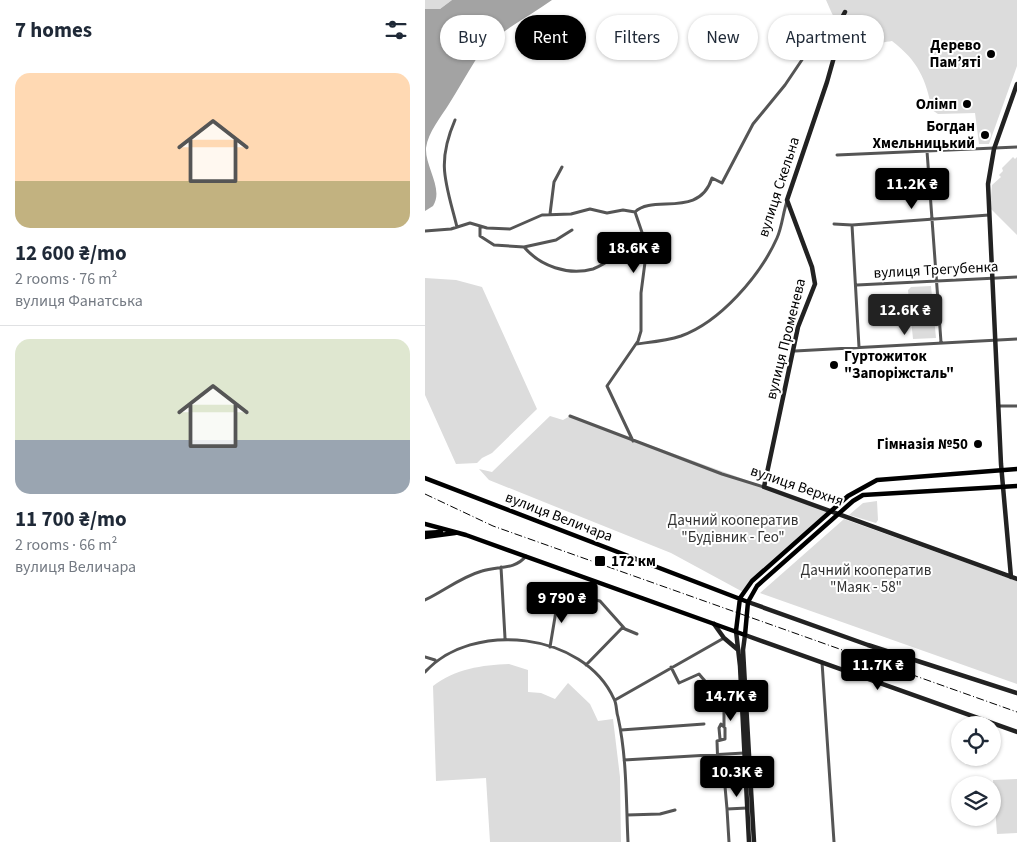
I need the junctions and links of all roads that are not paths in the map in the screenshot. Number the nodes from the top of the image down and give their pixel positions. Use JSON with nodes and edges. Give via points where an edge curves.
{"nodes":[{"id":1,"x":845,"y":12,"type":"dead end"},
{"id":2,"x":802,"y":60,"type":"edge"},
{"id":3,"x":1017,"y":84,"type":"edge"},
{"id":4,"x":455,"y":120,"type":"dead end"},
{"id":5,"x":1017,"y":147,"type":"edge"},
{"id":6,"x":994,"y":149,"type":"junction"},
{"id":7,"x":927,"y":151,"type":"junction"},
{"id":8,"x":837,"y":155,"type":"dead end"},
{"id":9,"x":562,"y":167,"type":"dead end"},
{"id":10,"x":787,"y":200,"type":"junction"},
{"id":11,"x":635,"y":212,"type":"junction"},
{"id":12,"x":550,"y":214,"type":"junction"},
{"id":13,"x":989,"y":215,"type":"junction"},
{"id":14,"x":931,"y":218,"type":"junction"},
{"id":15,"x":834,"y":224,"type":"dead end"},
{"id":16,"x":852,"y":225,"type":"junction"},
{"id":17,"x":480,"y":226,"type":"junction"},
{"id":18,"x":457,"y":227,"type":"junction"},
{"id":19,"x":425,"y":230,"type":"edge"},
{"id":20,"x":572,"y":230,"type":"dead end"},
{"id":21,"x":524,"y":247,"type":"junction"},
{"id":22,"x":617,"y":255,"type":"dead end"},
{"id":23,"x":1017,"y":277,"type":"edge"},
{"id":24,"x":993,"y":278,"type":"junction"},
{"id":25,"x":935,"y":280,"type":"junction"},
{"id":26,"x":857,"y":285,"type":"junction"},
{"id":27,"x":1017,"y":339,"type":"edge"},
{"id":28,"x":995,"y":340,"type":"junction"},
{"id":29,"x":941,"y":342,"type":"junction"},
{"id":30,"x":636,"y":344,"type":"junction"},
{"id":31,"x":859,"y":347,"type":"junction"},
{"id":32,"x":795,"y":351,"type":"junction"},
{"id":33,"x":998,"y":406,"type":"junction"},
{"id":34,"x":1017,"y":406,"type":"edge"},
{"id":35,"x":570,"y":416,"type":"dead end"},
{"id":36,"x":633,"y":441,"type":"junction"},
{"id":37,"x":1017,"y":469,"type":"edge"},
{"id":38,"x":1001,"y":470,"type":"junction"},
{"id":39,"x":425,"y":478,"type":"edge"},
{"id":40,"x":875,"y":481,"type":"junction"},
{"id":41,"x":1003,"y":486,"type":"junction"},
{"id":42,"x":1017,"y":486,"type":"edge"},
{"id":43,"x":764,"y":487,"type":"junction"},
{"id":44,"x":877,"y":493,"type":"junction"},
{"id":45,"x":831,"y":511,"type":"junction"},
{"id":46,"x":839,"y":514,"type":"junction"},
{"id":47,"x":425,"y":524,"type":"edge"},
{"id":48,"x":425,"y":533,"type":"edge"},
{"id":49,"x":451,"y":533,"type":"junction"},
{"id":50,"x":467,"y":534,"type":"junction"},
{"id":51,"x":425,"y":537,"type":"edge"},
{"id":52,"x":526,"y":556,"type":"junction"},
{"id":53,"x":501,"y":567,"type":"junction"},
{"id":54,"x":1011,"y":577,"type":"junction"},
{"id":55,"x":1017,"y":579,"type":"edge"},
{"id":56,"x":558,"y":599,"type":"dead end"},
{"id":57,"x":425,"y":600,"type":"edge"},
{"id":58,"x":739,"y":600,"type":"junction"},
{"id":59,"x":748,"y":602,"type":"junction"},
{"id":60,"x":557,"y":605,"type":"junction"},
{"id":61,"x":713,"y":623,"type":"junction"},
{"id":62,"x":623,"y":627,"type":"junction"},
{"id":63,"x":736,"y":631,"type":"junction"},
{"id":64,"x":637,"y":634,"type":"dead end"},
{"id":65,"x":745,"y":634,"type":"junction"},
{"id":66,"x":505,"y":638,"type":"junction"},
{"id":67,"x":724,"y":638,"type":"junction"},
{"id":68,"x":550,"y":647,"type":"junction"},
{"id":69,"x":737,"y":649,"type":"junction"},
{"id":70,"x":743,"y":650,"type":"junction"},
{"id":71,"x":425,"y":657,"type":"edge"},
{"id":72,"x":435,"y":660,"type":"junction"},
{"id":73,"x":822,"y":662,"type":"junction"},
{"id":74,"x":586,"y":665,"type":"junction"},
{"id":75,"x":671,"y":667,"type":"junction"},
{"id":76,"x":425,"y":672,"type":"edge"},
{"id":77,"x":1017,"y":693,"type":"edge"},
{"id":78,"x":615,"y":700,"type":"junction"},
{"id":79,"x":742,"y":700,"type":"junction"},
{"id":80,"x":724,"y":701,"type":"junction"},
{"id":81,"x":704,"y":724,"type":"dead end"},
{"id":82,"x":621,"y":730,"type":"junction"},
{"id":83,"x":1017,"y":732,"type":"edge"},
{"id":84,"x":744,"y":753,"type":"junction"},
{"id":85,"x":717,"y":754,"type":"junction"},
{"id":86,"x":624,"y":760,"type":"junction"},
{"id":87,"x":747,"y":808,"type":"junction"},
{"id":88,"x":727,"y":809,"type":"junction"},
{"id":89,"x":675,"y":810,"type":"dead end"},
{"id":90,"x":627,"y":815,"type":"junction"},
{"id":91,"x":628,"y":842,"type":"edge"},
{"id":92,"x":729,"y":842,"type":"edge"},
{"id":93,"x":749,"y":842,"type":"edge"},
{"id":94,"x":755,"y":842,"type":"edge"},
{"id":95,"x":834,"y":842,"type":"edge"}],
"edges":[{"from":1,"to":10,"type":"street","name":"вулиця Скельна","via":[[838,25],[838,43],[827,82]]},
{"from":2,"to":11,"type":"street","via":[[753,124],[723,183],[713,178],[705,191],[692,200],[642,207]]},
{"from":3,"to":6,"type":"street"},
{"from":4,"to":18,"type":"street","via":[[445,141],[443,164]]},
{"from":5,"to":6,"type":"street"},
{"from":6,"to":7,"type":"street"},
{"from":6,"to":13,"type":"street","via":[[988,184]]},
{"from":7,"to":8,"type":"street"},
{"from":7,"to":14,"type":"street"},
{"from":9,"to":12,"type":"street","via":[[554,182]]},
{"from":10,"to":30,"type":"street","name":"вулиця Скельна","via":[[775,242],[737,298],[689,333],[664,341]]},
{"from":10,"to":32,"type":"street","name":"вулиця Променева","via":[[815,281],[798,328]]},
{"from":11,"to":12,"type":"street","via":[[607,213],[590,209],[571,214]]},
{"from":11,"to":30,"type":"street","via":[[647,246],[641,292],[641,331]]},
{"from":12,"to":17,"type":"street","via":[[510,229]]},
{"from":13,"to":14,"type":"street"},
{"from":13,"to":24,"type":"street"},
{"from":14,"to":16,"type":"street"},
{"from":14,"to":25,"type":"street"},
{"from":15,"to":16,"type":"street"},
{"from":16,"to":26,"type":"street"},
{"from":17,"to":18,"type":"street"},
{"from":17,"to":21,"type":"street","via":[[480,236],[490,244]]},
{"from":18,"to":19,"type":"street"},
{"from":20,"to":21,"type":"street","via":[[556,240]]},
{"from":21,"to":22,"type":"street","via":[[545,264],[577,271],[595,268]]},
{"from":23,"to":24,"type":"street","name":"вулиця Трегубенка"},
{"from":24,"to":25,"type":"street","name":"вулиця Трегубенка"},
{"from":24,"to":28,"type":"street"},
{"from":25,"to":26,"type":"street","name":"вулиця Трегубенка"},
{"from":25,"to":29,"type":"street"},
{"from":26,"to":31,"type":"street"},
{"from":27,"to":28,"type":"street"},
{"from":28,"to":29,"type":"street"},
{"from":28,"to":33,"type":"street"},
{"from":29,"to":31,"type":"street"},
{"from":30,"to":36,"type":"street","via":[[607,386]]},
{"from":31,"to":32,"type":"street"},
{"from":32,"to":43,"type":"street","name":"вулиця Променева"},
{"from":33,"to":34,"type":"street"},
{"from":33,"to":38,"type":"street"},
{"from":35,"to":36,"type":"street","name":"вулиця Верхня"},
{"from":36,"to":43,"type":"street","name":"вулиця Верхня"},
{"from":37,"to":38,"type":"main road"},
{"from":38,"to":40,"type":"main road"},
{"from":38,"to":41,"type":"street"},
{"from":39,"to":58,"type":"main road","name":"вулиця Величара"},
{"from":40,"to":44,"type":"main road"},
{"from":40,"to":45,"type":"main road","via":[[848,496]]},
{"from":41,"to":42,"type":"main road"},
{"from":41,"to":44,"type":"main road"},
{"from":41,"to":54,"type":"street"},
{"from":43,"to":45,"type":"street","name":"вулиця Верхня"},
{"from":44,"to":46,"type":"main road","via":[[863,495]]},
{"from":45,"to":46,"type":"street","name":"вулиця Верхня"},
{"from":45,"to":58,"type":"main road","via":[[752,581]]},
{"from":46,"to":54,"type":"street","name":"вулиця Верхня"},
{"from":46,"to":59,"type":"main road","via":[[757,586]]},
{"from":47,"to":50,"type":"main road"},
{"from":48,"to":49,"type":"main road"},
{"from":49,"to":50,"type":"main road"},
{"from":49,"to":51,"type":"main road"},
{"from":50,"to":52,"type":"main road"},
{"from":52,"to":53,"type":"street","via":[[516,565]]},
{"from":52,"to":61,"type":"main road"},
{"from":53,"to":57,"type":"street","via":[[467,576]]},
{"from":53,"to":66,"type":"street"},
{"from":54,"to":55,"type":"street","name":"вулиця Верхня"},
{"from":56,"to":60,"type":"street"},
{"from":58,"to":59,"type":"main road","name":"вулиця Величара"},
{"from":58,"to":63,"type":"main road"},
{"from":59,"to":65,"type":"main road"},
{"from":59,"to":77,"type":"street"},
{"from":60,"to":62,"type":"street","via":[[595,600]]},
{"from":60,"to":68,"type":"street"},
{"from":61,"to":63,"type":"main road"},
{"from":61,"to":67,"type":"street"},
{"from":62,"to":64,"type":"street"},
{"from":62,"to":74,"type":"street"},
{"from":63,"to":65,"type":"main road"},
{"from":63,"to":69,"type":"street"},
{"from":65,"to":70,"type":"street"},
{"from":65,"to":73,"type":"street"},
{"from":66,"to":68,"type":"street"},
{"from":66,"to":72,"type":"street","via":[[474,644]]},
{"from":67,"to":69,"type":"street"},
{"from":67,"to":75,"type":"street"},
{"from":68,"to":74,"type":"street"},
{"from":69,"to":70,"type":"street"},
{"from":69,"to":79,"type":"street"},
{"from":70,"to":94,"type":"street"},
{"from":71,"to":72,"type":"street"},
{"from":72,"to":76,"type":"street"},
{"from":73,"to":83,"type":"street"},
{"from":73,"to":95,"type":"street"},
{"from":74,"to":78,"type":"street"},
{"from":75,"to":78,"type":"street"},
{"from":75,"to":80,"type":"street","via":[[679,683],[699,674],[710,687],[713,702]]},
{"from":78,"to":82,"type":"street"},
{"from":79,"to":80,"type":"street"},
{"from":79,"to":84,"type":"street"},
{"from":80,"to":85,"type":"street","via":[[725,739],[717,742]]},
{"from":81,"to":82,"type":"street"},
{"from":82,"to":86,"type":"street"},
{"from":84,"to":85,"type":"street"},
{"from":84,"to":87,"type":"street"},
{"from":85,"to":86,"type":"street"},
{"from":85,"to":88,"type":"street","via":[[718,770],[724,774]]},
{"from":86,"to":90,"type":"street"},
{"from":87,"to":88,"type":"street"},
{"from":87,"to":93,"type":"street"},
{"from":88,"to":92,"type":"street"},
{"from":89,"to":90,"type":"street"},
{"from":90,"to":91,"type":"street"}]}
